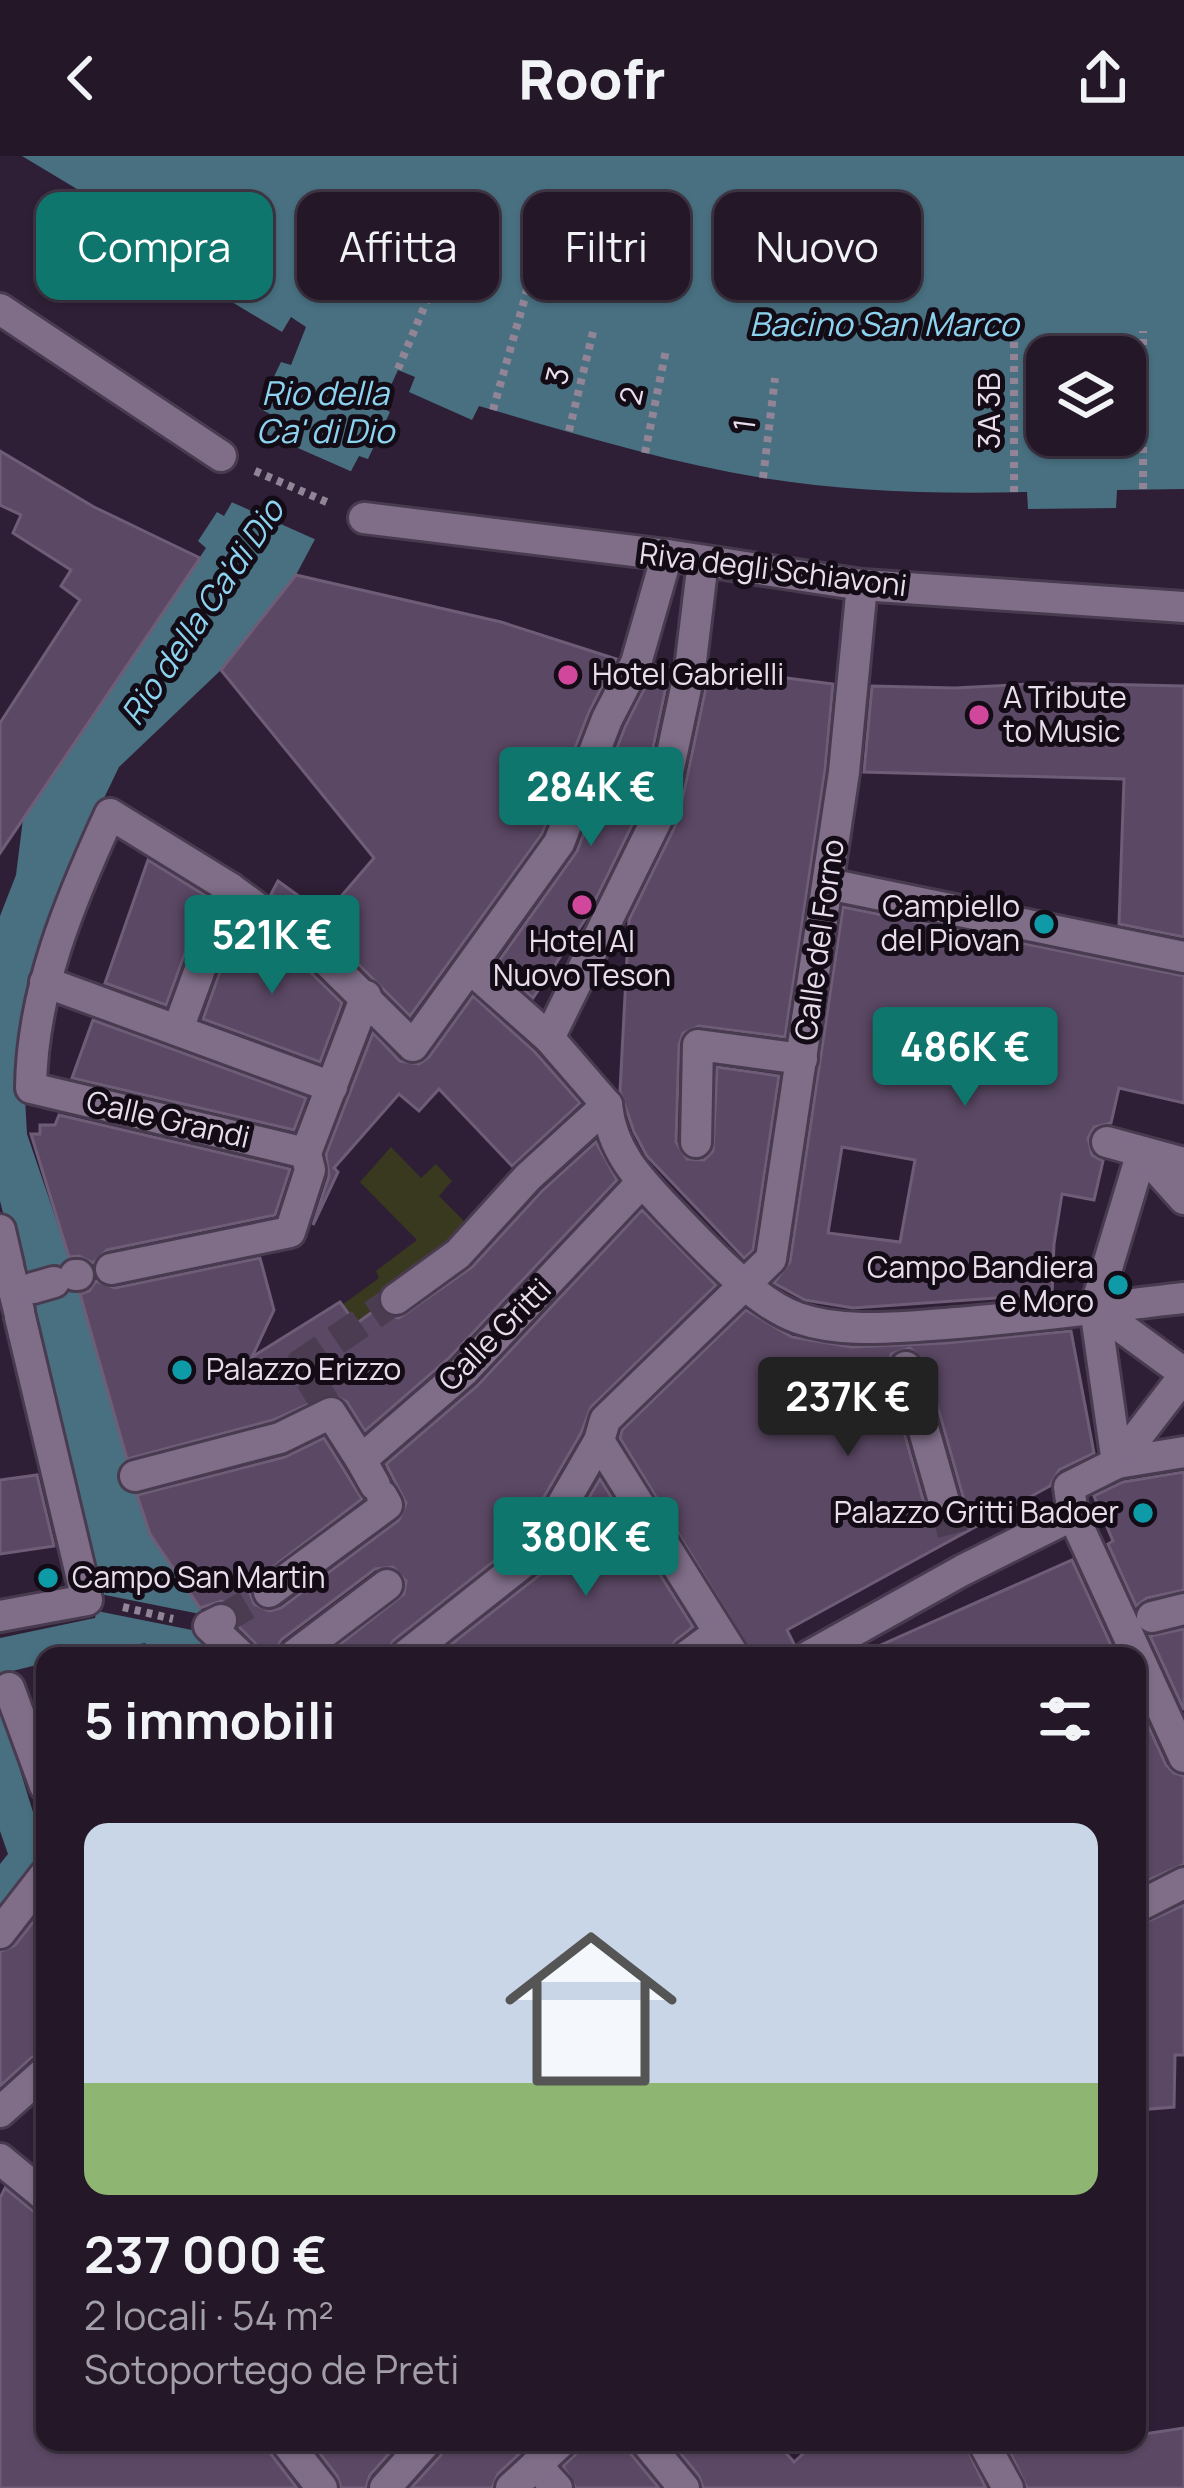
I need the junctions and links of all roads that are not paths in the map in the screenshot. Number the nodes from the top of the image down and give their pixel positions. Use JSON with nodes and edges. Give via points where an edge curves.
{"nodes":[{"id":1,"x":1,"y":312,"type":"edge"},
{"id":2,"x":220,"y":456,"type":"dead end"},
{"id":3,"x":364,"y":518,"type":"dead end"},
{"id":4,"x":667,"y":555,"type":"junction"},
{"id":5,"x":703,"y":561,"type":"junction"},
{"id":6,"x":862,"y":585,"type":"junction"},
{"id":7,"x":1184,"y":607,"type":"edge"},
{"id":8,"x":828,"y":884,"type":"junction"},
{"id":9,"x":230,"y":888,"type":"junction"},
{"id":10,"x":1184,"y":957,"type":"edge"},
{"id":11,"x":471,"y":969,"type":"junction"},
{"id":12,"x":45,"y":982,"type":"junction"},
{"id":13,"x":366,"y":996,"type":"junction"},
{"id":14,"x":178,"y":1029,"type":"junction"},
{"id":15,"x":549,"y":1038,"type":"junction"},
{"id":16,"x":802,"y":1059,"type":"junction"},
{"id":17,"x":332,"y":1087,"type":"junction"},
{"id":18,"x":607,"y":1105,"type":"junction"},
{"id":19,"x":696,"y":1142,"type":"dead end"},
{"id":20,"x":1107,"y":1142,"type":"dead end"},
{"id":21,"x":1142,"y":1152,"type":"junction"},
{"id":22,"x":306,"y":1153,"type":"junction"},
{"id":23,"x":1184,"y":1163,"type":"edge"},
{"id":24,"x":642,"y":1182,"type":"junction"},
{"id":25,"x":1184,"y":1199,"type":"edge"},
{"id":26,"x":0,"y":1230,"type":"edge"},
{"id":27,"x":111,"y":1268,"type":"dead end"},
{"id":28,"x":747,"y":1283,"type":"junction"},
{"id":29,"x":1184,"y":1298,"type":"edge"},
{"id":30,"x":396,"y":1299,"type":"tunnel mouth"},
{"id":31,"x":1095,"y":1309,"type":"junction"},
{"id":32,"x":900,"y":1346,"type":"junction"},
{"id":33,"x":1184,"y":1375,"type":"edge"},
{"id":34,"x":598,"y":1441,"type":"junction"},
{"id":35,"x":1184,"y":1452,"type":"edge"},
{"id":36,"x":1104,"y":1468,"type":"junction"},
{"id":37,"x":135,"y":1476,"type":"dead end"},
{"id":38,"x":373,"y":1480,"type":"junction"},
{"id":39,"x":944,"y":1505,"type":"tunnel mouth"},
{"id":40,"x":1073,"y":1515,"type":"junction"},
{"id":41,"x":954,"y":1539,"type":"tunnel mouth"},
{"id":42,"x":963,"y":1570,"type":"junction"},
{"id":43,"x":387,"y":1586,"type":"dead end"},
{"id":44,"x":269,"y":1592,"type":"tunnel mouth"},
{"id":45,"x":1184,"y":1609,"type":"edge"},
{"id":46,"x":0,"y":1616,"type":"edge"},
{"id":47,"x":1141,"y":1619,"type":"junction"},
{"id":48,"x":207,"y":1623,"type":"road end"},
{"id":49,"x":726,"y":1644,"type":"edge"},
{"id":50,"x":232,"y":1647,"type":"edge"},
{"id":51,"x":305,"y":1647,"type":"edge"},
{"id":52,"x":416,"y":1647,"type":"edge"},
{"id":53,"x":830,"y":1647,"type":"edge"},
{"id":54,"x":9,"y":1688,"type":"dead end"},
{"id":55,"x":1184,"y":1757,"type":"edge"},
{"id":56,"x":36,"y":1762,"type":"edge"},
{"id":57,"x":1184,"y":1883,"type":"edge"},
{"id":58,"x":36,"y":1886,"type":"edge"},
{"id":59,"x":1146,"y":1902,"type":"edge"},
{"id":60,"x":0,"y":1933,"type":"edge"},
{"id":61,"x":36,"y":2080,"type":"edge"},
{"id":62,"x":0,"y":2112,"type":"edge"},
{"id":63,"x":8,"y":2166,"type":"edge"},
{"id":64,"x":36,"y":2189,"type":"edge"},
{"id":65,"x":293,"y":2451,"type":"edge"},
{"id":66,"x":412,"y":2451,"type":"edge"},
{"id":67,"x":653,"y":2451,"type":"edge"},
{"id":68,"x":988,"y":2451,"type":"edge"},
{"id":69,"x":547,"y":2476,"type":"edge"},
{"id":70,"x":386,"y":2487,"type":"edge"},
{"id":71,"x":322,"y":2488,"type":"edge"},
{"id":72,"x":511,"y":2488,"type":"edge"},
{"id":73,"x":684,"y":2488,"type":"edge"},
{"id":74,"x":1008,"y":2488,"type":"edge"}],
"edges":[{"from":1,"to":2,"type":"street"},
{"from":3,"to":4,"type":"street","name":"Riva degli Schiavoni"},
{"from":4,"to":5,"type":"street","name":"Riva degli Schiavoni"},
{"from":4,"to":11,"type":"street","via":[[636,663],[559,843]]},
{"from":5,"to":6,"type":"street","name":"Riva degli Schiavoni"},
{"from":5,"to":15,"type":"street","via":[[659,815]]},
{"from":6,"to":7,"type":"street","name":"Riva degli Schiavoni"},
{"from":6,"to":8,"type":"street","name":"Calle del Forno"},
{"from":8,"to":10,"type":"street"},
{"from":8,"to":16,"type":"street","name":"Calle del Forno"},
{"from":9,"to":12,"type":"street","via":[[110,814]]},
{"from":9,"to":13,"type":"street"},
{"from":9,"to":14,"type":"street"},
{"from":11,"to":13,"type":"street","via":[[413,1046]]},
{"from":11,"to":15,"type":"street"},
{"from":12,"to":14,"type":"street"},
{"from":12,"to":22,"type":"street","name":"Calle Grandi","via":[[31,1088]]},
{"from":13,"to":17,"type":"street"},
{"from":14,"to":17,"type":"street"},
{"from":15,"to":18,"type":"street"},
{"from":16,"to":19,"type":"street","via":[[698,1046]]},
{"from":16,"to":28,"type":"street","name":"Calle del Forno","via":[[771,1259]]},
{"from":17,"to":22,"type":"street"},
{"from":18,"to":24,"type":"street","via":[[610,1135]]},
{"from":18,"to":30,"type":"street","via":[[458,1254]]},
{"from":20,"to":21,"type":"street"},
{"from":21,"to":23,"type":"street"},
{"from":21,"to":25,"type":"street"},
{"from":21,"to":31,"type":"street"},
{"from":22,"to":27,"type":"street","via":[[310,1170],[290,1232]]},
{"from":24,"to":28,"type":"street"},
{"from":24,"to":38,"type":"street","name":"Calle Gritti"},
{"from":26,"to":46,"type":"street","via":[[37,1285],[73,1544],[103,1603]]},
{"from":28,"to":32,"type":"street","via":[[798,1318]]},
{"from":28,"to":34,"type":"street","name":"Calle del Forno","via":[[605,1420]]},
{"from":29,"to":31,"type":"street"},
{"from":31,"to":32,"type":"street"},
{"from":31,"to":33,"type":"street"},
{"from":31,"to":36,"type":"street"},
{"from":32,"to":39,"type":"street"},
{"from":33,"to":36,"type":"street"},
{"from":34,"to":49,"type":"street"},
{"from":34,"to":52,"type":"street","name":"Calle del Forno","via":[[533,1555]]},
{"from":35,"to":36,"type":"street"},
{"from":36,"to":40,"type":"street","via":[[1069,1487]]},
{"from":37,"to":38,"type":"street","via":[[280,1438],[328,1409]]},
{"from":38,"to":44,"type":"street","name":"Calle Gritti","via":[[387,1505]]},
{"from":40,"to":42,"type":"street"},
{"from":40,"to":47,"type":"street"},
{"from":41,"to":42,"type":"street"},
{"from":42,"to":53,"type":"street"},
{"from":43,"to":51,"type":"street"},
{"from":45,"to":47,"type":"street"},
{"from":47,"to":55,"type":"street"},
{"from":48,"to":50,"type":"street"},
{"from":54,"to":56,"type":"street"},
{"from":57,"to":59,"type":"street"},
{"from":58,"to":60,"type":"street"},
{"from":61,"to":62,"type":"street"},
{"from":63,"to":64,"type":"street"},
{"from":65,"to":71,"type":"street"},
{"from":66,"to":70,"type":"street"},
{"from":67,"to":73,"type":"street"},
{"from":68,"to":74,"type":"street"},
{"from":69,"to":72,"type":"street"}]}
